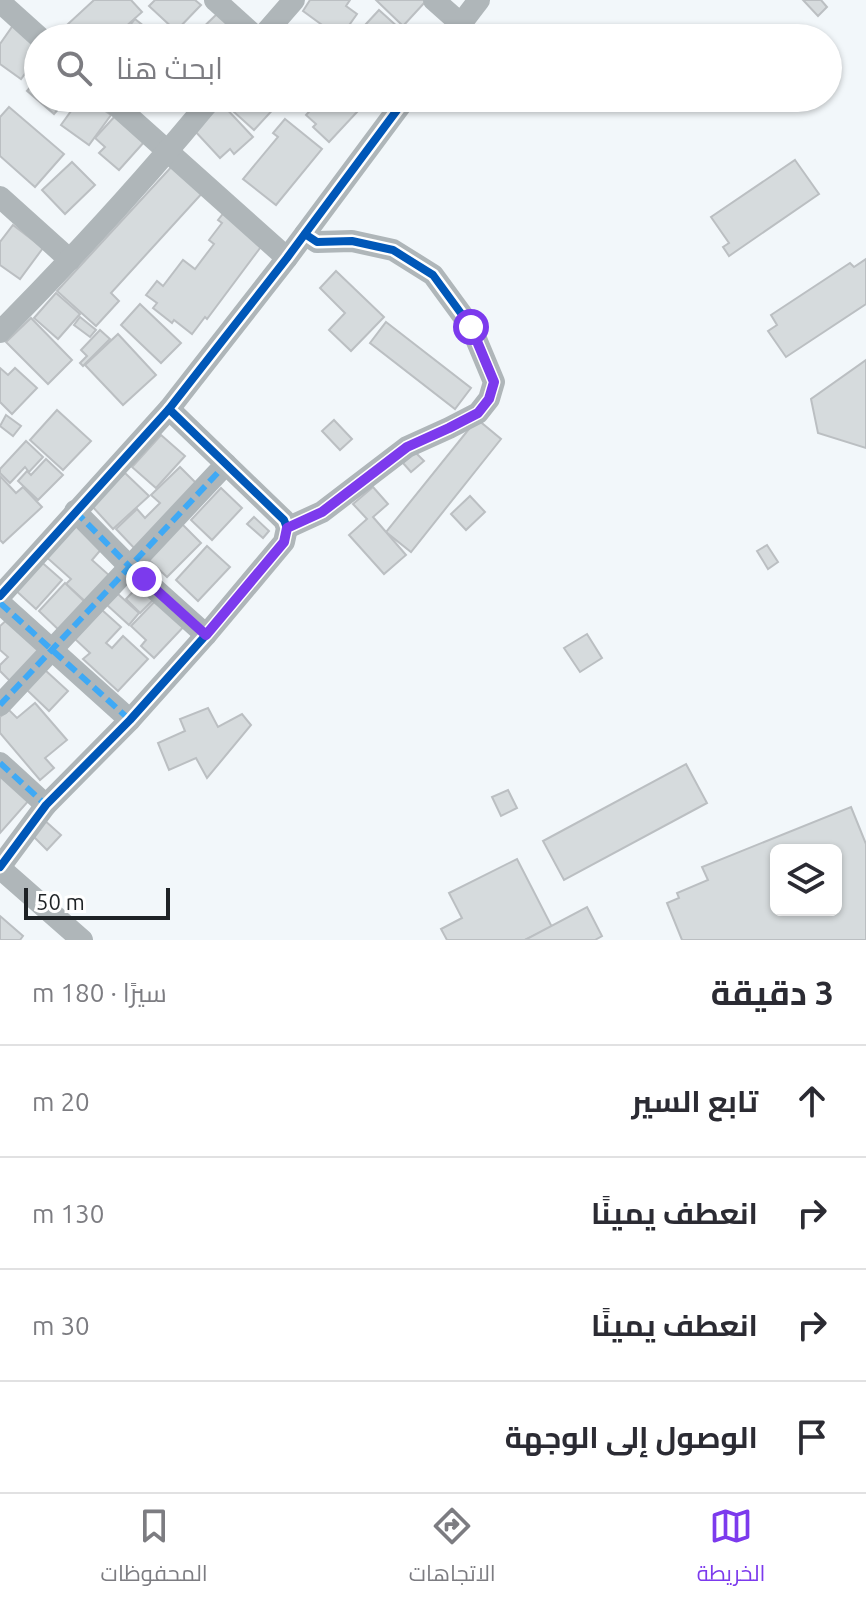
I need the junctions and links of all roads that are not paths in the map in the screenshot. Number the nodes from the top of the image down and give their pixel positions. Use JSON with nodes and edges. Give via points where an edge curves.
{"nodes":[{"id":1,"x":215,"y":0,"type":"edge"},
{"id":2,"x":294,"y":0,"type":"edge"},
{"id":3,"x":434,"y":0,"type":"edge"},
{"id":4,"x":479,"y":0,"type":"edge"},
{"id":5,"x":0,"y":2,"type":"edge"},
{"id":6,"x":24,"y":24,"type":"edge"},
{"id":7,"x":243,"y":24,"type":"edge"},
{"id":8,"x":272,"y":24,"type":"edge"},
{"id":9,"x":451,"y":24,"type":"edge"},
{"id":10,"x":461,"y":24,"type":"edge"},
{"id":11,"x":124,"y":112,"type":"edge"},
{"id":12,"x":200,"y":112,"type":"edge"},
{"id":13,"x":396,"y":112,"type":"edge"},
{"id":14,"x":168,"y":151,"type":"junction"},
{"id":15,"x":0,"y":197,"type":"edge"},
{"id":16,"x":305,"y":234,"type":"junction"},
{"id":17,"x":287,"y":258,"type":"junction"},
{"id":18,"x":70,"y":260,"type":"junction"},
{"id":19,"x":0,"y":332,"type":"edge"},
{"id":20,"x":169,"y":409,"type":"junction"},
{"id":21,"x":226,"y":464,"type":"junction"},
{"id":22,"x":75,"y":511,"type":"junction"},
{"id":23,"x":287,"y":528,"type":"junction"},
{"id":24,"x":130,"y":567,"type":"junction"},
{"id":25,"x":2,"y":591,"type":"edge"},
{"id":26,"x":206,"y":635,"type":"junction"},
{"id":27,"x":52,"y":650,"type":"junction"},
{"id":28,"x":0,"y":705,"type":"edge"},
{"id":29,"x":130,"y":720,"type":"junction"},
{"id":30,"x":0,"y":763,"type":"edge"},
{"id":31,"x":46,"y":805,"type":"junction"},
{"id":32,"x":0,"y":868,"type":"edge"},
{"id":33,"x":55,"y":931,"type":"edge"},
{"id":34,"x":82,"y":940,"type":"edge"}],
"edges":[{"from":1,"to":7,"type":"street"},
{"from":2,"to":8,"type":"street"},
{"from":3,"to":9,"type":"street"},
{"from":4,"to":10,"type":"street"},
{"from":5,"to":6,"type":"street"},
{"from":11,"to":14,"type":"street"},
{"from":12,"to":14,"type":"street"},
{"from":13,"to":16,"type":"street"},
{"from":14,"to":17,"type":"street"},
{"from":14,"to":18,"type":"street"},
{"from":15,"to":18,"type":"street"},
{"from":16,"to":17,"type":"street"},
{"from":16,"to":23,"type":"street","via":[[317,242],[352,241],[393,250],[433,275],[471,327],[494,382],[478,413],[407,447],[322,512]]},
{"from":17,"to":20,"type":"street"},
{"from":18,"to":19,"type":"street"},
{"from":20,"to":21,"type":"street"},
{"from":20,"to":22,"type":"street"},
{"from":21,"to":23,"type":"street"},
{"from":21,"to":24,"type":"street"},
{"from":22,"to":24,"type":"street"},
{"from":22,"to":25,"type":"street"},
{"from":23,"to":26,"type":"street","via":[[284,542]]},
{"from":24,"to":26,"type":"street"},
{"from":24,"to":27,"type":"street"},
{"from":25,"to":27,"type":"street"},
{"from":26,"to":29,"type":"street"},
{"from":27,"to":28,"type":"street"},
{"from":27,"to":29,"type":"street"},
{"from":29,"to":31,"type":"street"},
{"from":30,"to":31,"type":"street"},
{"from":31,"to":32,"type":"street"},
{"from":32,"to":33,"type":"street"},
{"from":33,"to":34,"type":"street"}]}
